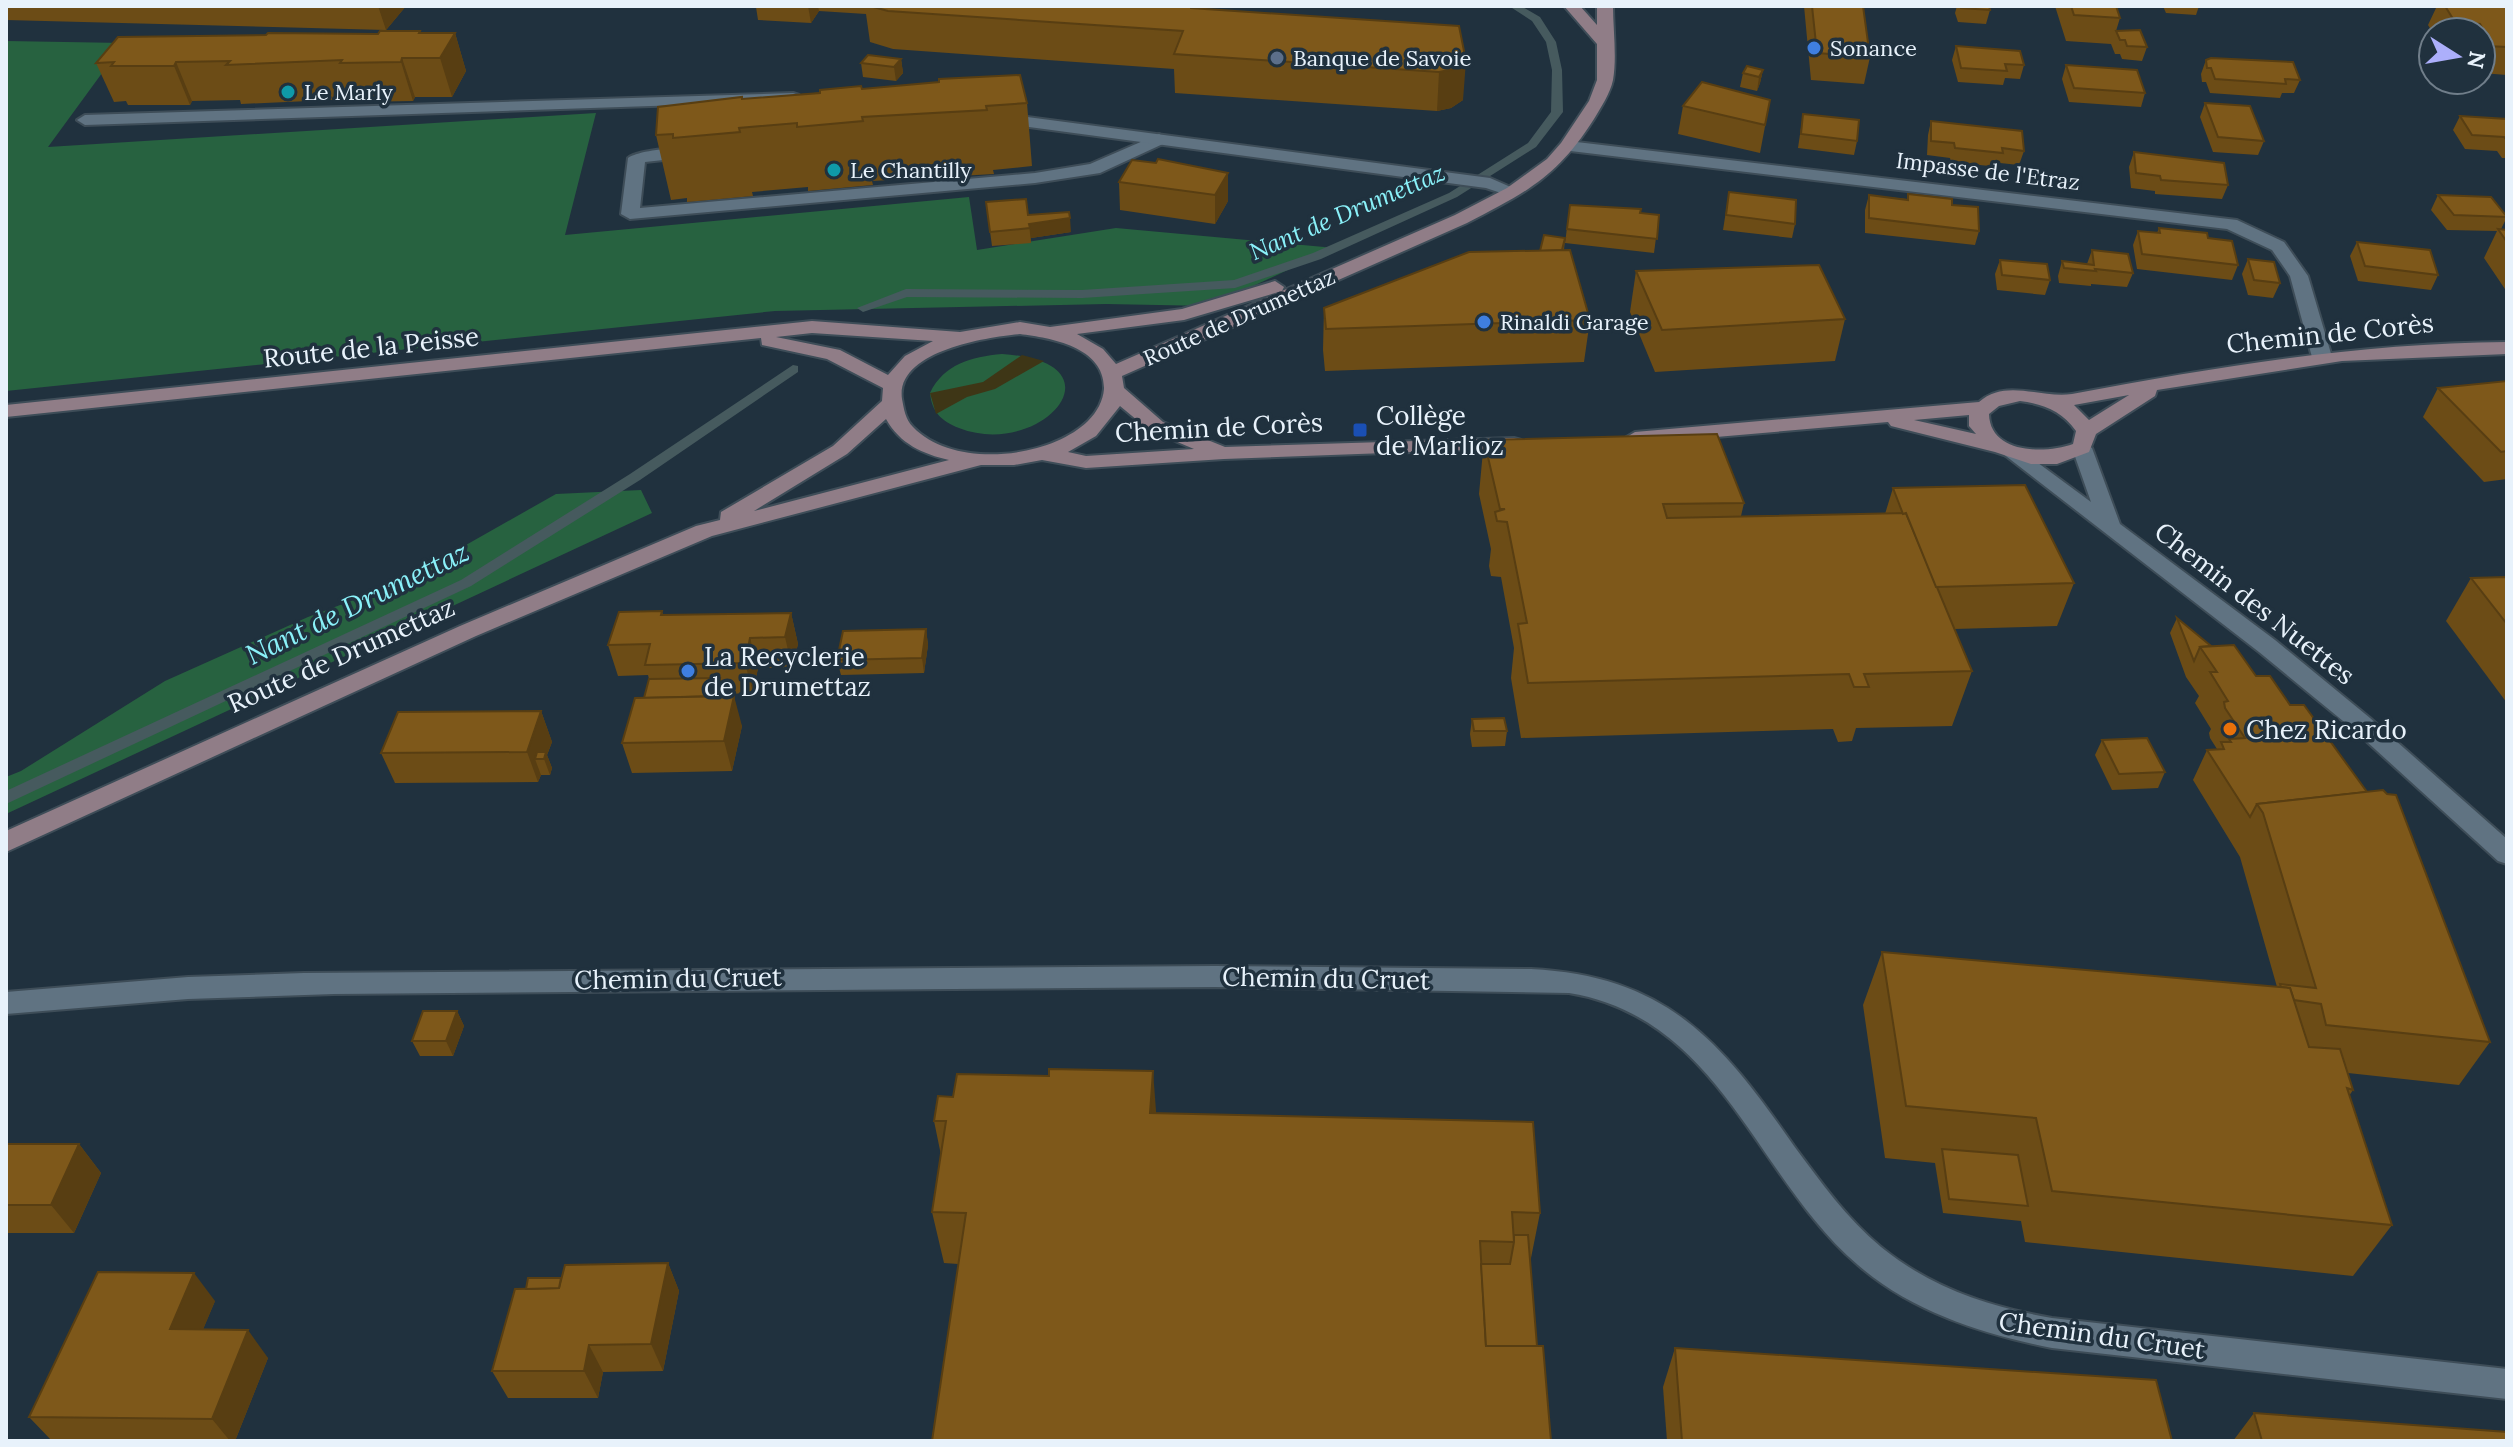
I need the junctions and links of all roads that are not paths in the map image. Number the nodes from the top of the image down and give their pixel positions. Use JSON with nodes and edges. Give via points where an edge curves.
{"nodes":[{"id":1,"x":1572,"y":6,"type":"edge"},
{"id":2,"x":1605,"y":6,"type":"edge"},
{"id":3,"x":1603,"y":41,"type":"junction"},
{"id":4,"x":810,"y":99,"type":"edge"},
{"id":5,"x":980,"y":119,"type":"edge"},
{"id":6,"x":85,"y":120,"type":"dead end"},
{"id":7,"x":1159,"y":139,"type":"junction"},
{"id":8,"x":1568,"y":146,"type":"junction"},
{"id":9,"x":712,"y":150,"type":"edge"},
{"id":10,"x":1513,"y":192,"type":"junction"},
{"id":11,"x":1365,"y":261,"type":"junction"},
{"id":12,"x":1051,"y":332,"type":"junction"},
{"id":13,"x":741,"y":337,"type":"junction"},
{"id":14,"x":955,"y":337,"type":"junction"},
{"id":15,"x":2507,"y":348,"type":"edge"},
{"id":16,"x":2322,"y":357,"type":"junction"},
{"id":17,"x":1114,"y":382,"type":"junction"},
{"id":18,"x":2160,"y":384,"type":"junction"},
{"id":19,"x":892,"y":395,"type":"junction"},
{"id":20,"x":2055,"y":403,"type":"junction"},
{"id":21,"x":1980,"y":408,"type":"junction"},
{"id":22,"x":6,"y":411,"type":"edge"},
{"id":23,"x":1880,"y":418,"type":"junction"},
{"id":24,"x":2084,"y":439,"type":"junction"},
{"id":25,"x":1612,"y":440,"type":"edge"},
{"id":26,"x":1536,"y":443,"type":"edge"},
{"id":27,"x":2005,"y":449,"type":"junction"},
{"id":28,"x":1224,"y":453,"type":"junction"},
{"id":29,"x":1041,"y":454,"type":"junction"},
{"id":30,"x":976,"y":460,"type":"junction"},
{"id":31,"x":2110,"y":526,"type":"junction"},
{"id":32,"x":704,"y":531,"type":"junction"},
{"id":33,"x":6,"y":842,"type":"edge"},
{"id":34,"x":2507,"y":854,"type":"edge"},
{"id":35,"x":6,"y":1003,"type":"edge"},
{"id":36,"x":2507,"y":1384,"type":"edge"}],
"edges":[{"from":1,"to":3,"type":"main road"},
{"from":2,"to":3,"type":"main road","name":"Route de Drumettaz"},
{"from":3,"to":8,"type":"main road","name":"Route de Drumettaz","via":[[1605,80]]},
{"from":4,"to":6,"type":"street"},
{"from":5,"to":7,"type":"street"},
{"from":7,"to":9,"type":"street","via":[[1094,169],[1035,178],[630,214],[637,158]]},
{"from":7,"to":10,"type":"street","via":[[1490,183]]},
{"from":8,"to":10,"type":"main road","name":"Route de Drumettaz"},
{"from":8,"to":16,"type":"street","name":"Impasse de l'Etraz","via":[[2231,224],[2278,246],[2299,276]]},
{"from":10,"to":11,"type":"main road","name":"Route de Drumettaz"},
{"from":11,"to":12,"type":"main road","name":"Route de Drumettaz","via":[[1184,314]]},
{"from":11,"to":17,"type":"main road","name":"Route de Drumettaz"},
{"from":12,"to":14,"type":"main road","via":[[1020,328]]},
{"from":12,"to":17,"type":"main road","via":[[1100,355]]},
{"from":13,"to":14,"type":"main road","via":[[812,327]]},
{"from":13,"to":19,"type":"main road","via":[[833,354]]},
{"from":13,"to":22,"type":"main road","name":"Route de la Peisse"},
{"from":14,"to":19,"type":"main road","via":[[906,366]]},
{"from":15,"to":16,"type":"main road","name":"Chemin de Corès"},
{"from":16,"to":18,"type":"main road","name":"Chemin de Corès"},
{"from":17,"to":28,"type":"main road","via":[[1156,426]]},
{"from":17,"to":29,"type":"main road","via":[[1109,411],[1093,429]]},
{"from":18,"to":20,"type":"main road","name":"Chemin de Corès"},
{"from":18,"to":24,"type":"main road","name":"Chemin de Corès"},
{"from":19,"to":30,"type":"main road","via":[[898,424],[916,441],[943,454]]},
{"from":19,"to":32,"type":"main road","via":[[840,450]]},
{"from":20,"to":21,"type":"main road","via":[[2003,396]]},
{"from":20,"to":24,"type":"main road","via":[[2080,420]]},
{"from":21,"to":23,"type":"main road"},
{"from":21,"to":27,"type":"main road","via":[[1979,427]]},
{"from":23,"to":25,"type":"main road"},
{"from":23,"to":27,"type":"main road"},
{"from":24,"to":27,"type":"main road","name":"Chemin de Corès","via":[[2060,458]]},
{"from":24,"to":31,"type":"street"},
{"from":26,"to":28,"type":"main road","name":"Chemin de Corès"},
{"from":27,"to":31,"type":"street","name":"Chemin des Nuettes"},
{"from":28,"to":29,"type":"main road","name":"Chemin de Corès","via":[[1086,462]]},
{"from":29,"to":30,"type":"main road"},
{"from":30,"to":32,"type":"main road"},
{"from":31,"to":34,"type":"street","name":"Chemin des Nuettes","via":[[2362,724]]},
{"from":32,"to":33,"type":"main road","name":"Route de Drumettaz","via":[[468,631]]},
{"from":35,"to":36,"type":"street","name":"Chemin du Cruet","via":[[214,986],[592,979],[1299,976],[1561,982],[1607,990],[1649,1009],[1696,1042],[1734,1082],[1818,1203],[1849,1238],[1877,1264],[1973,1314],[2052,1333]]}]}
